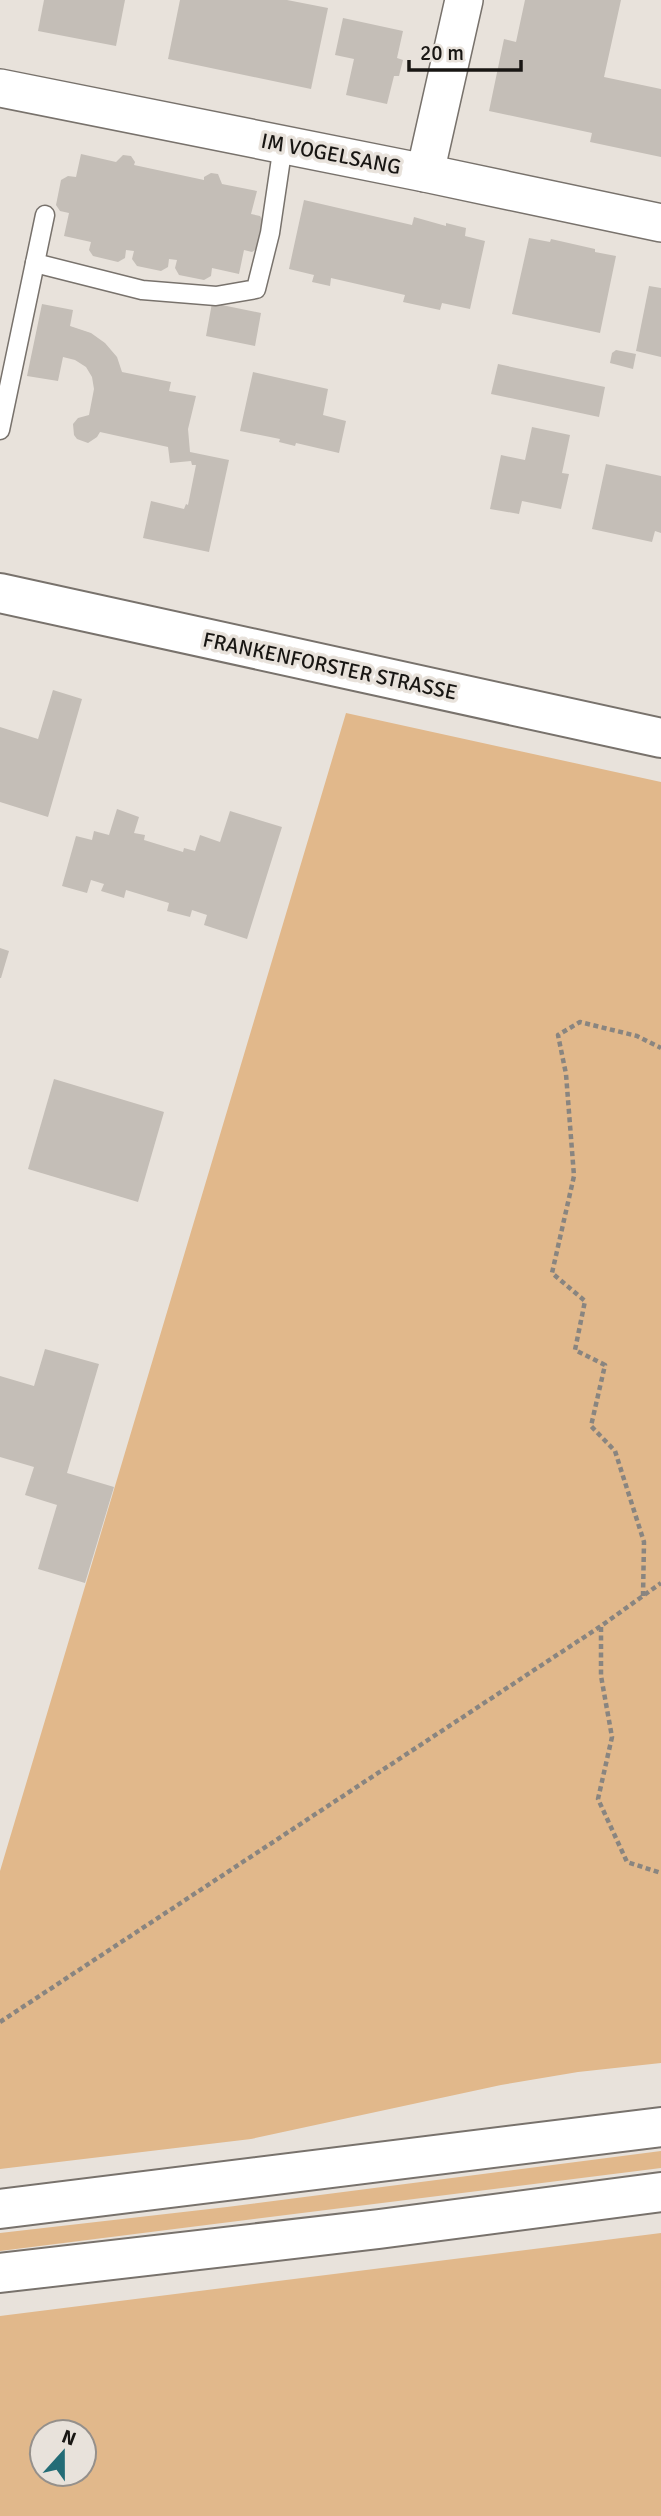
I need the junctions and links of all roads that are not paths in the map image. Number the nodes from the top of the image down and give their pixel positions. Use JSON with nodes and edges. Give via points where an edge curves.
{"nodes":[{"id":1,"x":464,"y":0,"type":"edge"},
{"id":2,"x":0,"y":88,"type":"edge"},
{"id":3,"x":283,"y":145,"type":"junction"},
{"id":4,"x":425,"y":173,"type":"junction"},
{"id":5,"x":46,"y":215,"type":"dead end"},
{"id":6,"x":661,"y":223,"type":"edge"},
{"id":7,"x":35,"y":263,"type":"junction"},
{"id":8,"x":0,"y":430,"type":"edge"},
{"id":9,"x":0,"y":593,"type":"edge"},
{"id":10,"x":661,"y":738,"type":"edge"},
{"id":11,"x":661,"y":2127,"type":"edge"},
{"id":12,"x":661,"y":2192,"type":"edge"},
{"id":13,"x":0,"y":2208,"type":"edge"},
{"id":14,"x":0,"y":2273,"type":"edge"}],
"edges":[{"from":1,"to":4,"type":"street"},
{"from":2,"to":3,"type":"street","name":"IM VOGELSANG"},
{"from":3,"to":4,"type":"street","name":"IM VOGELSANG"},
{"from":3,"to":7,"type":"lane","via":[[256,289],[216,296],[142,290]]},
{"from":4,"to":6,"type":"street","name":"IM VOGELSANG"},
{"from":5,"to":7,"type":"lane"},
{"from":7,"to":8,"type":"lane"},
{"from":9,"to":10,"type":"main road","name":"FRANKENFORSTER STRASSE"},
{"from":11,"to":13,"type":"main road"},
{"from":12,"to":14,"type":"main road"}]}
